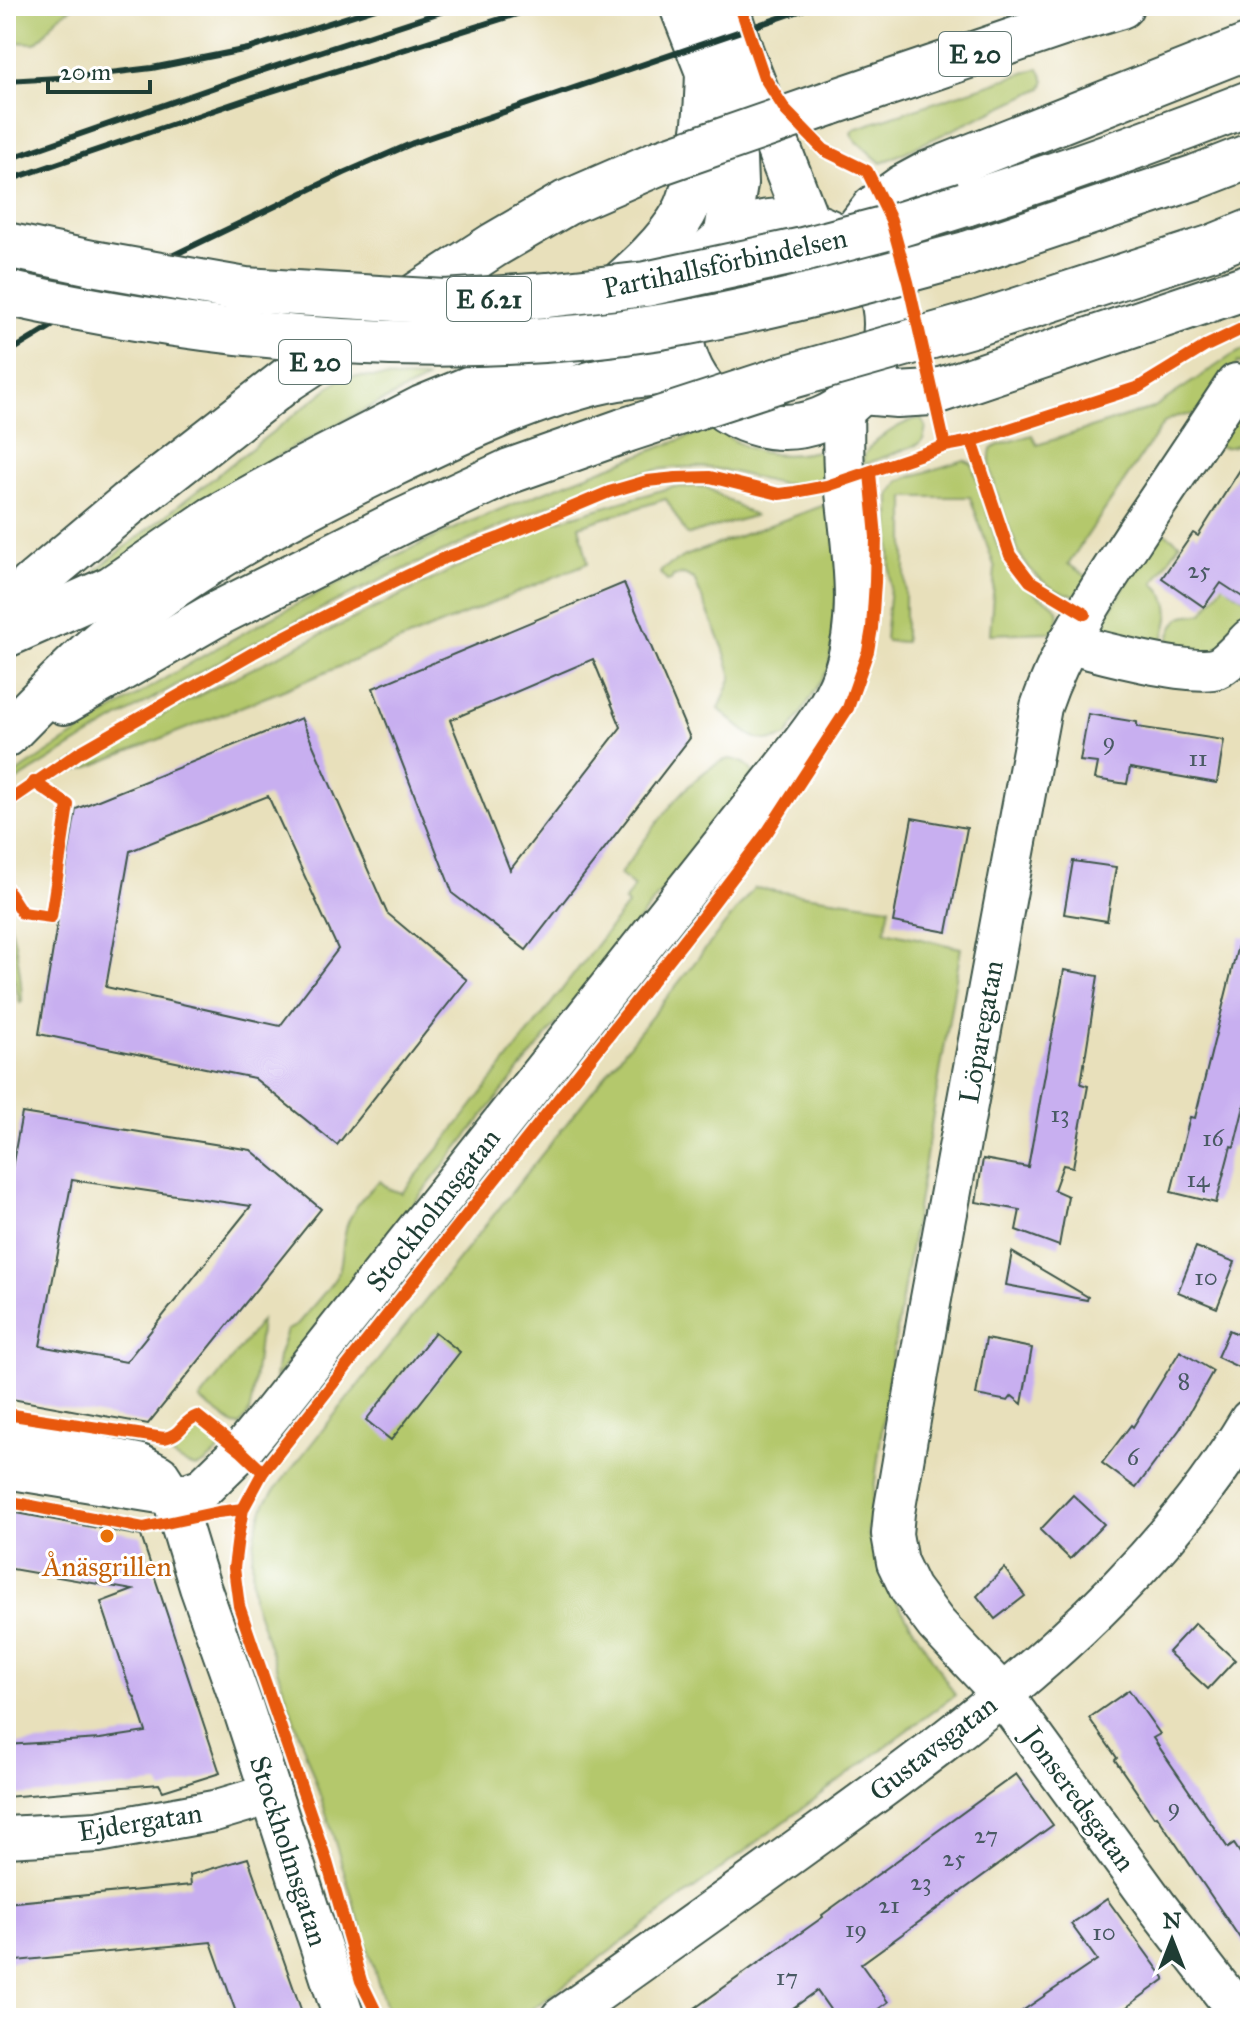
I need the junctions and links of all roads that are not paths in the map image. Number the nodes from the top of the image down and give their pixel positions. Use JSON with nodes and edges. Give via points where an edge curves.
{"nodes":[{"id":1,"x":682,"y":6,"type":"edge"},
{"id":2,"x":726,"y":6,"type":"edge"},
{"id":3,"x":1121,"y":6,"type":"edge"},
{"id":4,"x":1250,"y":46,"type":"edge"},
{"id":5,"x":708,"y":72,"type":"junction"},
{"id":6,"x":1250,"y":103,"type":"edge"},
{"id":7,"x":1250,"y":156,"type":"edge"},
{"id":8,"x":808,"y":224,"type":"junction"},
{"id":9,"x":1250,"y":232,"type":"edge"},
{"id":10,"x":847,"y":243,"type":"junction"},
{"id":11,"x":6,"y":245,"type":"edge"},
{"id":12,"x":711,"y":253,"type":"junction"},
{"id":13,"x":1250,"y":286,"type":"edge"},
{"id":14,"x":6,"y":293,"type":"edge"},
{"id":15,"x":534,"y":362,"type":"junction"},
{"id":16,"x":690,"y":371,"type":"junction"},
{"id":17,"x":1236,"y":384,"type":"dead end"},
{"id":18,"x":852,"y":400,"type":"junction"},
{"id":19,"x":6,"y":610,"type":"edge"},
{"id":20,"x":6,"y":635,"type":"edge"},
{"id":21,"x":1250,"y":639,"type":"edge"},
{"id":22,"x":1068,"y":643,"type":"junction"},
{"id":23,"x":6,"y":735,"type":"edge"},
{"id":24,"x":1250,"y":1420,"type":"edge"},
{"id":25,"x":6,"y":1438,"type":"edge"},
{"id":26,"x":6,"y":1468,"type":"edge"},
{"id":27,"x":172,"y":1495,"type":"junction"},
{"id":28,"x":1002,"y":1694,"type":"junction"},
{"id":29,"x":271,"y":1794,"type":"junction"},
{"id":30,"x":6,"y":1837,"type":"edge"},
{"id":31,"x":1226,"y":2012,"type":"edge"},
{"id":32,"x":344,"y":2018,"type":"edge"},
{"id":33,"x":561,"y":2018,"type":"edge"}],
"edges":[{"from":1,"to":5,"type":"main road"},
{"from":2,"to":8,"type":"main road"},
{"from":3,"to":19,"type":"main road","number":"E 20","bridge":true,"via":[[658,163],[566,203],[288,379],[128,504]]},
{"from":4,"to":10,"type":"main road","via":[[929,173],[874,208]]},
{"from":5,"to":12,"type":"main road","via":[[736,171]]},
{"from":5,"to":15,"type":"main road","via":[[703,145],[684,213],[631,273]]},
{"from":6,"to":11,"type":"main road","name":"Partihallsförbindelsen","number":"E 6.21","bridge":true,"via":[[1045,179],[898,225],[646,284],[445,302],[245,290]]},
{"from":7,"to":14,"type":"main road","name":"Partihallsförbindelsen","number":"E 6.21","bridge":true,"via":[[966,254],[814,295],[660,327],[549,340],[310,340],[182,325]]},
{"from":8,"to":10,"type":"main road"},
{"from":8,"to":12,"type":"main road","via":[[788,221],[745,228]]},
{"from":9,"to":23,"type":"main road","bridge":true,"via":[[978,323],[788,377],[510,471],[213,616]]},
{"from":10,"to":18,"type":"main road","via":[[877,280],[886,311],[885,345],[877,370]]},
{"from":12,"to":15,"type":"main road","via":[[617,318]]},
{"from":12,"to":16,"type":"main road","via":[[682,301],[679,326]]},
{"from":13,"to":18,"type":"main road","via":[[932,393]]},
{"from":15,"to":20,"type":"main road","via":[[370,433],[213,519],[112,588]]},
{"from":16,"to":18,"type":"main road","via":[[714,402],[765,427],[807,426]]},
{"from":16,"to":23,"type":"main road","via":[[620,378],[535,402],[297,512],[143,607]]},
{"from":17,"to":22,"type":"street","name":"Löparegatan"},
{"from":18,"to":27,"type":"street","name":"Stockholmsgatan","via":[[844,480],[854,626],[842,678],[823,715],[241,1451],[203,1488]]},
{"from":21,"to":22,"type":"street","via":[[1218,668],[1198,671]]},
{"from":22,"to":28,"type":"street","name":"Löparegatan","via":[[1041,707],[892,1534],[910,1589]]},
{"from":24,"to":28,"type":"street","name":"Gustavsgatan","via":[[1190,1510],[1140,1568]]},
{"from":25,"to":27,"type":"street","via":[[138,1464],[159,1475]]},
{"from":26,"to":27,"type":"street"},
{"from":27,"to":29,"type":"street","name":"Stockholmsgatan"},
{"from":28,"to":31,"type":"street","name":"Jonseredsgatan","via":[[1158,1908]]},
{"from":28,"to":33,"type":"street","name":"Gustavsgatan","via":[[897,1778]]},
{"from":29,"to":30,"type":"street","name":"Ejdergatan","via":[[214,1811],[98,1832]]},
{"from":29,"to":32,"type":"street","name":"Stockholmsgatan"}]}
